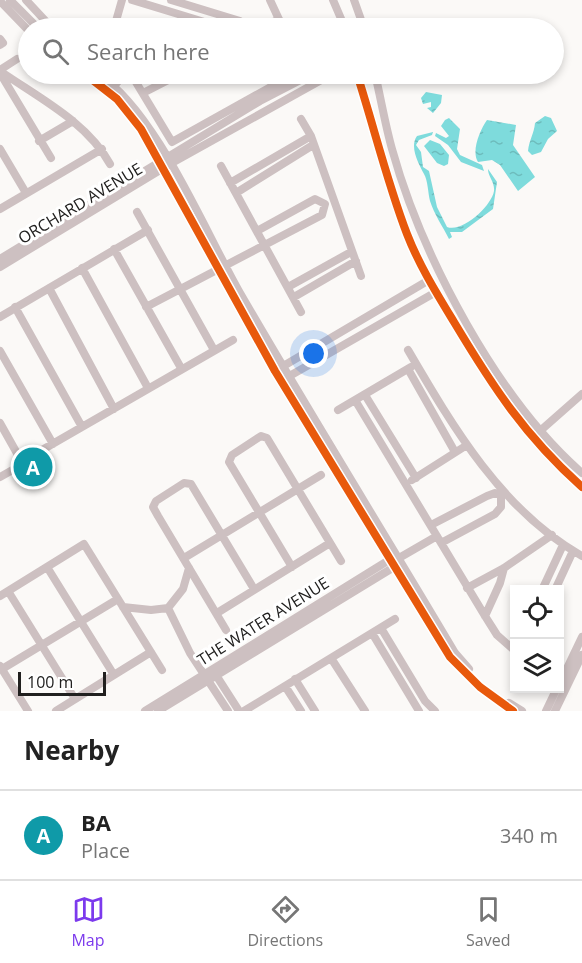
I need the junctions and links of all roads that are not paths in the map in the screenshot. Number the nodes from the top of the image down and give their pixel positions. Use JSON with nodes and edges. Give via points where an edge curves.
{"nodes":[{"id":1,"x":10,"y":0,"type":"edge"},
{"id":2,"x":26,"y":0,"type":"edge"},
{"id":3,"x":122,"y":0,"type":"edge"},
{"id":4,"x":132,"y":0,"type":"edge"},
{"id":5,"x":171,"y":0,"type":"edge"},
{"id":6,"x":270,"y":0,"type":"edge"},
{"id":7,"x":333,"y":0,"type":"edge"},
{"id":8,"x":354,"y":0,"type":"edge"},
{"id":9,"x":0,"y":2,"type":"edge"},
{"id":10,"x":28,"y":18,"type":"edge"},
{"id":11,"x":43,"y":18,"type":"edge"},
{"id":12,"x":117,"y":18,"type":"edge"},
{"id":13,"x":191,"y":18,"type":"edge"},
{"id":14,"x":230,"y":18,"type":"edge"},
{"id":15,"x":279,"y":18,"type":"edge"},
{"id":16,"x":341,"y":18,"type":"edge"},
{"id":17,"x":360,"y":18,"type":"edge"},
{"id":18,"x":18,"y":20,"type":"edge"},
{"id":19,"x":0,"y":39,"type":"edge"},
{"id":20,"x":0,"y":45,"type":"edge"},
{"id":21,"x":17,"y":60,"type":"dead end"},
{"id":22,"x":0,"y":71,"type":"edge"},
{"id":23,"x":18,"y":83,"type":"edge"},
{"id":24,"x":19,"y":84,"type":"edge"},
{"id":25,"x":109,"y":84,"type":"edge"},
{"id":26,"x":116,"y":84,"type":"edge"},
{"id":27,"x":137,"y":84,"type":"edge"},
{"id":28,"x":161,"y":84,"type":"edge"},
{"id":29,"x":276,"y":84,"type":"edge"},
{"id":30,"x":293,"y":84,"type":"edge"},
{"id":31,"x":313,"y":84,"type":"edge"},
{"id":32,"x":360,"y":84,"type":"edge"},
{"id":33,"x":377,"y":84,"type":"edge"},
{"id":34,"x":112,"y":89,"type":"junction"},
{"id":35,"x":143,"y":93,"type":"junction"},
{"id":36,"x":301,"y":118,"type":"dead end"},
{"id":37,"x":73,"y":121,"type":"junction"},
{"id":38,"x":311,"y":136,"type":"junction"},
{"id":39,"x":39,"y":141,"type":"junction"},
{"id":40,"x":313,"y":145,"type":"junction"},
{"id":41,"x":0,"y":149,"type":"edge"},
{"id":42,"x":102,"y":149,"type":"junction"},
{"id":43,"x":51,"y":158,"type":"dead end"},
{"id":44,"x":110,"y":164,"type":"dead end"},
{"id":45,"x":165,"y":164,"type":"junction"},
{"id":46,"x":221,"y":166,"type":"dead end"},
{"id":47,"x":230,"y":183,"type":"junction"},
{"id":48,"x":27,"y":193,"type":"junction"},
{"id":49,"x":236,"y":193,"type":"junction"},
{"id":50,"x":0,"y":209,"type":"edge"},
{"id":51,"x":137,"y":212,"type":"dead end"},
{"id":52,"x":62,"y":225,"type":"junction"},
{"id":53,"x":148,"y":231,"type":"junction"},
{"id":54,"x":257,"y":231,"type":"junction"},
{"id":55,"x":266,"y":247,"type":"junction"},
{"id":56,"x":114,"y":249,"type":"junction"},
{"id":57,"x":433,"y":255,"type":"junction"},
{"id":58,"x":353,"y":256,"type":"junction"},
{"id":59,"x":0,"y":259,"type":"edge"},
{"id":60,"x":420,"y":261,"type":"junction"},
{"id":61,"x":0,"y":267,"type":"edge"},
{"id":62,"x":82,"y":268,"type":"junction"},
{"id":63,"x":222,"y":269,"type":"junction"},
{"id":64,"x":362,"y":276,"type":"dead end"},
{"id":65,"x":429,"y":280,"type":"junction"},
{"id":66,"x":288,"y":287,"type":"junction"},
{"id":67,"x":49,"y":288,"type":"junction"},
{"id":68,"x":182,"y":289,"type":"junction"},
{"id":69,"x":436,"y":292,"type":"junction"},
{"id":70,"x":294,"y":297,"type":"junction"},
{"id":71,"x":454,"y":300,"type":"junction"},
{"id":72,"x":445,"y":306,"type":"junction"},
{"id":73,"x":15,"y":307,"type":"junction"},
{"id":74,"x":146,"y":307,"type":"junction"},
{"id":75,"x":302,"y":312,"type":"dead end"},
{"id":76,"x":0,"y":316,"type":"edge"},
{"id":77,"x":233,"y":340,"type":"dead end"},
{"id":78,"x":214,"y":350,"type":"junction"},
{"id":79,"x":408,"y":350,"type":"dead end"},
{"id":80,"x":0,"y":351,"type":"edge"},
{"id":81,"x":417,"y":364,"type":"junction"},
{"id":82,"x":182,"y":368,"type":"junction"},
{"id":83,"x":279,"y":369,"type":"junction"},
{"id":84,"x":408,"y":369,"type":"junction"},
{"id":85,"x":285,"y":379,"type":"junction"},
{"id":86,"x":148,"y":388,"type":"junction"},
{"id":87,"x":582,"y":394,"type":"edge"},
{"id":88,"x":365,"y":395,"type":"junction"},
{"id":89,"x":355,"y":400,"type":"junction"},
{"id":90,"x":114,"y":409,"type":"junction"},
{"id":91,"x":338,"y":410,"type":"dead end"},
{"id":92,"x":0,"y":423,"type":"edge"},
{"id":93,"x":82,"y":427,"type":"junction"},
{"id":94,"x":540,"y":431,"type":"junction"},
{"id":95,"x":53,"y":444,"type":"junction"},
{"id":96,"x":467,"y":445,"type":"junction"},
{"id":97,"x":42,"y":450,"type":"dead end"},
{"id":98,"x":455,"y":453,"type":"junction"},
{"id":99,"x":23,"y":464,"type":"junction"},
{"id":100,"x":582,"y":473,"type":"edge"},
{"id":101,"x":321,"y":475,"type":"dead end"},
{"id":102,"x":0,"y":477,"type":"edge"},
{"id":103,"x":416,"y":478,"type":"junction"},
{"id":104,"x":32,"y":480,"type":"dead end"},
{"id":105,"x":405,"y":485,"type":"junction"},
{"id":106,"x":582,"y":487,"type":"edge"},
{"id":107,"x":300,"y":490,"type":"junction"},
{"id":108,"x":260,"y":512,"type":"junction"},
{"id":109,"x":431,"y":525,"type":"junction"},
{"id":110,"x":552,"y":535,"type":"junction"},
{"id":111,"x":222,"y":536,"type":"junction"},
{"id":112,"x":439,"y":539,"type":"junction"},
{"id":113,"x":330,"y":543,"type":"junction"},
{"id":114,"x":563,"y":545,"type":"junction"},
{"id":115,"x":573,"y":551,"type":"junction"},
{"id":116,"x":582,"y":556,"type":"edge"},
{"id":117,"x":184,"y":558,"type":"junction"},
{"id":118,"x":396,"y":560,"type":"junction"},
{"id":119,"x":341,"y":561,"type":"dead end"},
{"id":120,"x":47,"y":567,"type":"junction"},
{"id":121,"x":292,"y":567,"type":"junction"},
{"id":122,"x":189,"y":568,"type":"junction"},
{"id":123,"x":504,"y":568,"type":"junction"},
{"id":124,"x":544,"y":585,"type":"edge"},
{"id":125,"x":557,"y":585,"type":"edge"},
{"id":126,"x":467,"y":588,"type":"junction"},
{"id":127,"x":254,"y":589,"type":"junction"},
{"id":128,"x":4,"y":594,"type":"edge"},
{"id":129,"x":120,"y":603,"type":"junction"},
{"id":130,"x":168,"y":608,"type":"junction"},
{"id":131,"x":217,"y":614,"type":"junction"},
{"id":132,"x":485,"y":616,"type":"junction"},
{"id":133,"x":395,"y":619,"type":"dead end"},
{"id":134,"x":81,"y":622,"type":"junction"},
{"id":135,"x":381,"y":628,"type":"junction"},
{"id":136,"x":226,"y":630,"type":"dead end"},
{"id":137,"x":372,"y":633,"type":"junction"},
{"id":138,"x":582,"y":637,"type":"edge"},
{"id":139,"x":42,"y":645,"type":"junction"},
{"id":140,"x":510,"y":646,"type":"edge"},
{"id":141,"x":151,"y":652,"type":"junction"},
{"id":142,"x":582,"y":656,"type":"edge"},
{"id":143,"x":332,"y":657,"type":"junction"},
{"id":144,"x":1,"y":668,"type":"edge"},
{"id":145,"x":162,"y":670,"type":"dead end"},
{"id":146,"x":114,"y":675,"type":"junction"},
{"id":147,"x":211,"y":675,"type":"junction"},
{"id":148,"x":564,"y":675,"type":"edge"},
{"id":149,"x":295,"y":679,"type":"junction"},
{"id":150,"x":285,"y":686,"type":"junction"},
{"id":151,"x":555,"y":693,"type":"edge"},
{"id":152,"x":75,"y":699,"type":"junction"},
{"id":153,"x":28,"y":711,"type":"edge"},
{"id":154,"x":56,"y":711,"type":"edge"},
{"id":155,"x":145,"y":711,"type":"edge"},
{"id":156,"x":158,"y":711,"type":"edge"},
{"id":157,"x":228,"y":711,"type":"edge"},
{"id":158,"x":242,"y":711,"type":"edge"},
{"id":159,"x":301,"y":711,"type":"edge"},
{"id":160,"x":315,"y":711,"type":"edge"},
{"id":161,"x":365,"y":711,"type":"edge"},
{"id":162,"x":419,"y":711,"type":"edge"},
{"id":163,"x":435,"y":711,"type":"edge"},
{"id":164,"x":513,"y":711,"type":"edge"},
{"id":165,"x":522,"y":711,"type":"edge"},
{"id":166,"x":546,"y":711,"type":"edge"},
{"id":167,"x":555,"y":711,"type":"edge"}],
"edges":[{"from":1,"to":10,"type":"street"},
{"from":2,"to":11,"type":"street"},
{"from":3,"to":12,"type":"street"},
{"from":4,"to":13,"type":"street"},
{"from":5,"to":14,"type":"street"},
{"from":6,"to":15,"type":"street"},
{"from":7,"to":16,"type":"street"},
{"from":8,"to":17,"type":"street"},
{"from":9,"to":18,"type":"street"},
{"from":19,"to":20,"type":"street"},
{"from":21,"to":22,"type":"street"},
{"from":22,"to":23,"type":"street"},
{"from":22,"to":39,"type":"street"},
{"from":24,"to":37,"type":"street"},
{"from":25,"to":34,"type":"street"},
{"from":26,"to":34,"type":"street"},
{"from":27,"to":35,"type":"street"},
{"from":28,"to":35,"type":"street"},
{"from":29,"to":35,"type":"street","via":[[174,142]]},
{"from":30,"to":45,"type":"street","name":"ORCHARD AVENUE"},
{"from":31,"to":45,"type":"street","name":"ORCHARD AVENUE"},
{"from":32,"to":60,"type":"street","via":[[394,199]]},
{"from":33,"to":57,"type":"street","via":[[392,150]]},
{"from":34,"to":45,"type":"street","via":[[148,126]]},
{"from":36,"to":38,"type":"street"},
{"from":37,"to":39,"type":"street"},
{"from":37,"to":42,"type":"street"},
{"from":38,"to":40,"type":"street"},
{"from":38,"to":47,"type":"street"},
{"from":39,"to":43,"type":"street"},
{"from":40,"to":49,"type":"street"},
{"from":40,"to":58,"type":"street"},
{"from":41,"to":48,"type":"street"},
{"from":42,"to":44,"type":"street"},
{"from":42,"to":48,"type":"street"},
{"from":45,"to":52,"type":"street","name":"ORCHARD AVENUE"},
{"from":45,"to":63,"type":"street"},
{"from":46,"to":47,"type":"street"},
{"from":47,"to":49,"type":"street"},
{"from":48,"to":50,"type":"street"},
{"from":49,"to":54,"type":"street"},
{"from":51,"to":53,"type":"street"},
{"from":52,"to":59,"type":"street","name":"ORCHARD AVENUE"},
{"from":52,"to":61,"type":"street","name":"ORCHARD AVENUE"},
{"from":53,"to":56,"type":"street"},
{"from":53,"to":68,"type":"street"},
{"from":54,"to":55,"type":"street"},
{"from":54,"to":55,"type":"street","via":[[315,199],[325,204],[322,215]]},
{"from":55,"to":63,"type":"street"},
{"from":55,"to":66,"type":"street"},
{"from":56,"to":62,"type":"street"},
{"from":56,"to":74,"type":"street"},
{"from":57,"to":60,"type":"street"},
{"from":57,"to":71,"type":"street"},
{"from":58,"to":64,"type":"street"},
{"from":58,"to":66,"type":"street"},
{"from":58,"to":70,"type":"street"},
{"from":60,"to":65,"type":"street"},
{"from":62,"to":67,"type":"street"},
{"from":62,"to":86,"type":"street"},
{"from":63,"to":68,"type":"street"},
{"from":63,"to":83,"type":"street"},
{"from":65,"to":69,"type":"street"},
{"from":65,"to":83,"type":"street"},
{"from":66,"to":70,"type":"street"},
{"from":67,"to":73,"type":"street"},
{"from":67,"to":90,"type":"street"},
{"from":68,"to":74,"type":"street"},
{"from":68,"to":78,"type":"street"},
{"from":69,"to":72,"type":"street"},
{"from":69,"to":85,"type":"street"},
{"from":70,"to":75,"type":"street"},
{"from":71,"to":72,"type":"street"},
{"from":71,"to":94,"type":"street","via":[[500,376]]},
{"from":72,"to":106,"type":"street","via":[[523,427]]},
{"from":73,"to":76,"type":"street"},
{"from":73,"to":93,"type":"street"},
{"from":74,"to":82,"type":"street"},
{"from":77,"to":78,"type":"street"},
{"from":78,"to":82,"type":"street"},
{"from":79,"to":81,"type":"street"},
{"from":80,"to":95,"type":"street"},
{"from":81,"to":84,"type":"street"},
{"from":81,"to":96,"type":"street"},
{"from":82,"to":86,"type":"street"},
{"from":83,"to":85,"type":"street"},
{"from":84,"to":88,"type":"street"},
{"from":84,"to":98,"type":"street"},
{"from":85,"to":118,"type":"street"},
{"from":86,"to":90,"type":"street"},
{"from":87,"to":94,"type":"street"},
{"from":88,"to":89,"type":"street"},
{"from":88,"to":103,"type":"street"},
{"from":89,"to":91,"type":"street"},
{"from":89,"to":105,"type":"street"},
{"from":90,"to":93,"type":"street"},
{"from":92,"to":99,"type":"street"},
{"from":93,"to":95,"type":"street"},
{"from":94,"to":100,"type":"street"},
{"from":95,"to":97,"type":"street"},
{"from":96,"to":98,"type":"street"},
{"from":96,"to":110,"type":"street","via":[[522,510]]},
{"from":98,"to":103,"type":"street"},
{"from":99,"to":102,"type":"street"},
{"from":99,"to":104,"type":"street"},
{"from":101,"to":107,"type":"street"},
{"from":103,"to":105,"type":"street"},
{"from":105,"to":109,"type":"street"},
{"from":107,"to":108,"type":"street"},
{"from":107,"to":108,"type":"street","via":[[267,438],[261,436],[232,455],[229,462]]},
{"from":107,"to":113,"type":"street"},
{"from":108,"to":111,"type":"street"},
{"from":108,"to":121,"type":"street"},
{"from":109,"to":112,"type":"street"},
{"from":109,"to":112,"type":"street","name":"THE WATER AVENUE","via":[[487,496],[501,495],[501,507],[495,514]]},
{"from":110,"to":114,"type":"street"},
{"from":110,"to":123,"type":"street"},
{"from":111,"to":117,"type":"street"},
{"from":111,"to":117,"type":"street","via":[[191,484],[184,483],[153,507]]},
{"from":111,"to":127,"type":"street"},
{"from":112,"to":118,"type":"street","name":"THE WATER AVENUE"},
{"from":112,"to":126,"type":"street"},
{"from":113,"to":119,"type":"street"},
{"from":113,"to":121,"type":"street"},
{"from":114,"to":115,"type":"street"},
{"from":114,"to":124,"type":"street"},
{"from":115,"to":116,"type":"street"},
{"from":115,"to":125,"type":"street"},
{"from":117,"to":122,"type":"street"},
{"from":118,"to":147,"type":"street","name":"THE WATER AVENUE"},
{"from":118,"to":164,"type":"street","via":[[450,657],[480,687]]},
{"from":118,"to":165,"type":"street","via":[[455,653],[484,684]]},
{"from":120,"to":128,"type":"street"},
{"from":120,"to":129,"type":"street","via":[[84,544]]},
{"from":120,"to":134,"type":"street"},
{"from":121,"to":127,"type":"street"},
{"from":122,"to":130,"type":"street","via":[[183,589]]},
{"from":122,"to":131,"type":"street"},
{"from":123,"to":126,"type":"street"},
{"from":123,"to":132,"type":"street"},
{"from":126,"to":132,"type":"street"},
{"from":127,"to":131,"type":"street"},
{"from":128,"to":139,"type":"street"},
{"from":129,"to":130,"type":"street","via":[[151,610]]},
{"from":129,"to":134,"type":"street"},
{"from":129,"to":141,"type":"street"},
{"from":130,"to":147,"type":"street","via":[[190,653]]},
{"from":131,"to":136,"type":"street"},
{"from":132,"to":140,"type":"street","via":[[497,635]]},
{"from":133,"to":135,"type":"street"},
{"from":134,"to":139,"type":"street"},
{"from":134,"to":146,"type":"street"},
{"from":135,"to":137,"type":"street"},
{"from":135,"to":163,"type":"street"},
{"from":137,"to":143,"type":"street"},
{"from":137,"to":162,"type":"street"},
{"from":138,"to":148,"type":"street"},
{"from":139,"to":144,"type":"street"},
{"from":139,"to":152,"type":"street"},
{"from":141,"to":145,"type":"street"},
{"from":141,"to":146,"type":"street"},
{"from":142,"to":167,"type":"street"},
{"from":143,"to":149,"type":"street"},
{"from":143,"to":161,"type":"street"},
{"from":144,"to":153,"type":"street"},
{"from":146,"to":152,"type":"street"},
{"from":147,"to":155,"type":"street","name":"THE WATER AVENUE"},
{"from":147,"to":156,"type":"street","name":"THE WATER AVENUE"},
{"from":147,"to":157,"type":"street"},
{"from":147,"to":158,"type":"street"},
{"from":149,"to":150,"type":"street"},
{"from":149,"to":160,"type":"street"},
{"from":150,"to":158,"type":"street"},
{"from":150,"to":159,"type":"street"},
{"from":151,"to":166,"type":"street"},
{"from":152,"to":154,"type":"street"}]}
